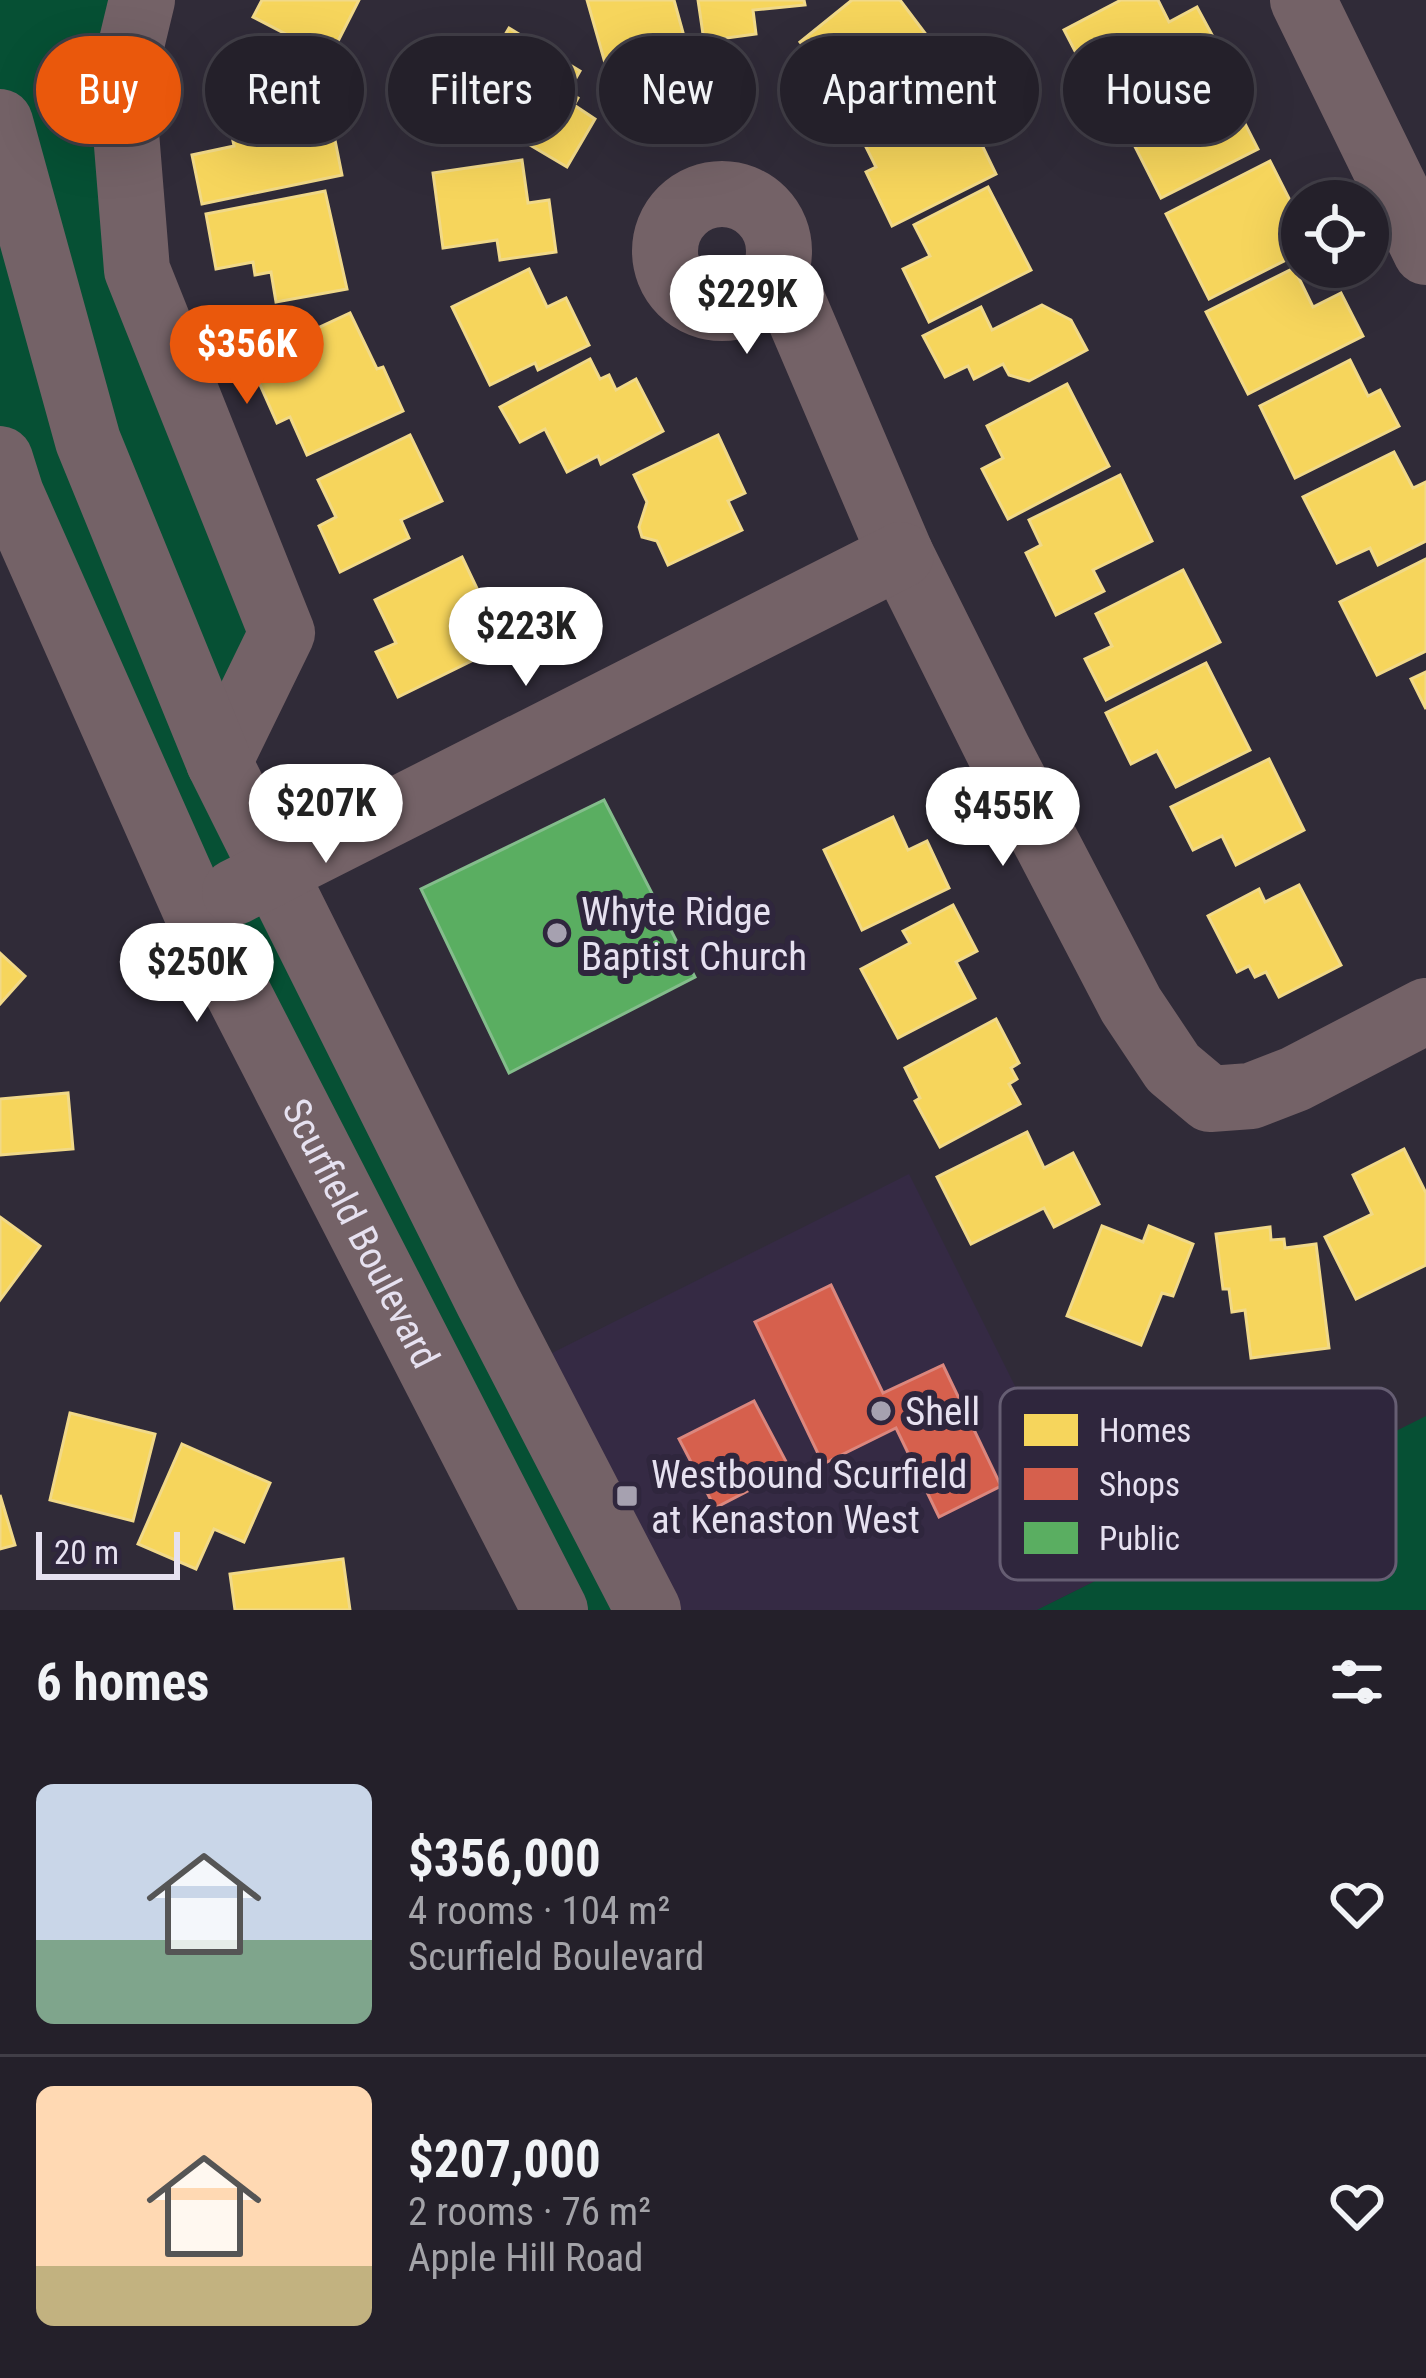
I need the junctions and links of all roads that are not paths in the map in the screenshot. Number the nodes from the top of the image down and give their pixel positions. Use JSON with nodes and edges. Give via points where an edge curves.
{"nodes":[{"id":1,"x":142,"y":0,"type":"edge"},
{"id":2,"x":1304,"y":0,"type":"edge"},
{"id":3,"x":0,"y":122,"type":"edge"},
{"id":4,"x":1426,"y":252,"type":"edge"},
{"id":5,"x":773,"y":278,"type":"dead end"},
{"id":6,"x":0,"y":460,"type":"edge"},
{"id":7,"x":901,"y":555,"type":"junction"},
{"id":8,"x":219,"y":762,"type":"junction"},
{"id":9,"x":272,"y":873,"type":"junction"},
{"id":10,"x":196,"y":911,"type":"junction"},
{"id":11,"x":1426,"y":1010,"type":"edge"},
{"id":12,"x":554,"y":1610,"type":"edge"},
{"id":13,"x":648,"y":1610,"type":"edge"}],
"edges":[{"from":1,"to":8,"type":"street","via":[[122,83],[137,270],[282,633]]},
{"from":2,"to":4,"type":"street"},
{"from":3,"to":8,"type":"street","via":[[88,441]]},
{"from":5,"to":7,"type":"street","via":[[793,302]]},
{"from":6,"to":10,"type":"street","name":"Scurfield Boulevard"},
{"from":7,"to":9,"type":"street"},
{"from":7,"to":11,"type":"street","via":[[1131,1005],[1173,1068],[1210,1099],[1252,1096]]},
{"from":8,"to":9,"type":"street"},
{"from":9,"to":10,"type":"street"},
{"from":9,"to":13,"type":"street"},
{"from":10,"to":12,"type":"street","name":"Scurfield Boulevard"}]}
